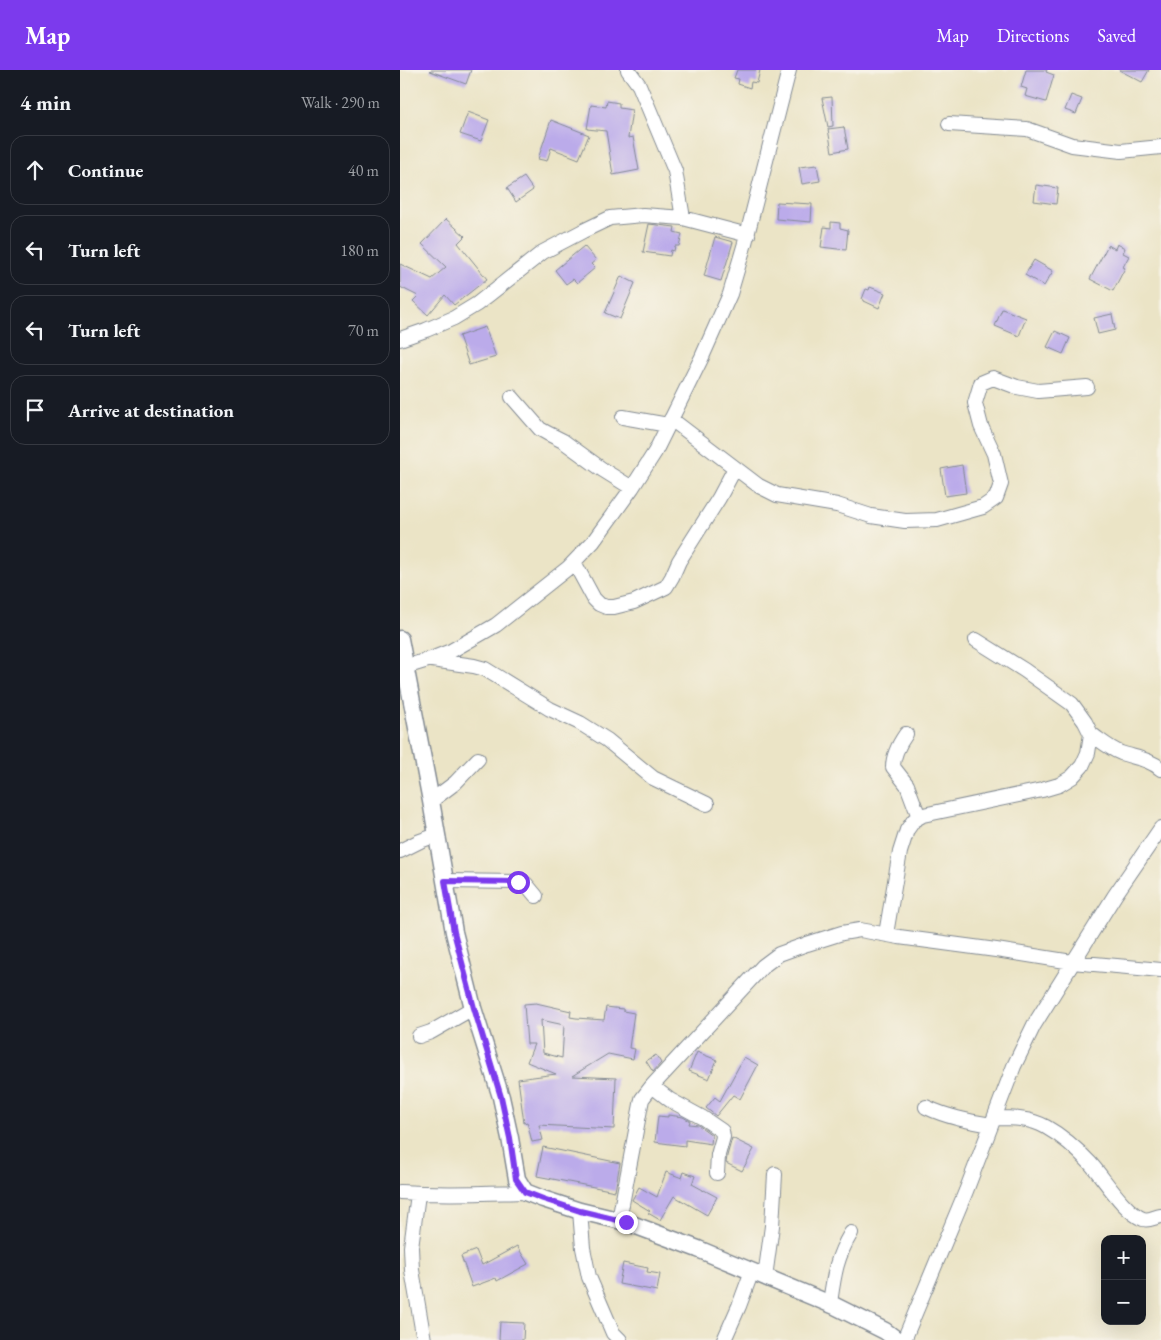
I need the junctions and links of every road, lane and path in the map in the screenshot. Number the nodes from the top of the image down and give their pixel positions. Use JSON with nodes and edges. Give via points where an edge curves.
{"nodes":[{"id":1,"x":628,"y":70,"type":"edge"},
{"id":2,"x":789,"y":70,"type":"edge"},
{"id":3,"x":949,"y":124,"type":"dead end"},
{"id":4,"x":1161,"y":147,"type":"edge"},
{"id":5,"x":683,"y":218,"type":"junction"},
{"id":6,"x":748,"y":235,"type":"junction"},
{"id":7,"x":400,"y":339,"type":"edge"},
{"id":8,"x":1087,"y":387,"type":"dead end"},
{"id":9,"x":512,"y":397,"type":"dead end"},
{"id":10,"x":623,"y":417,"type":"dead end"},
{"id":11,"x":670,"y":422,"type":"junction"},
{"id":12,"x":735,"y":468,"type":"junction"},
{"id":13,"x":632,"y":488,"type":"junction"},
{"id":14,"x":574,"y":562,"type":"junction"},
{"id":15,"x":400,"y":639,"type":"edge"},
{"id":16,"x":976,"y":640,"type":"dead end"},
{"id":17,"x":431,"y":659,"type":"junction"},
{"id":18,"x":405,"y":667,"type":"junction"},
{"id":19,"x":906,"y":734,"type":"dead end"},
{"id":20,"x":1091,"y":734,"type":"junction"},
{"id":21,"x":478,"y":759,"type":"dead end"},
{"id":22,"x":1161,"y":770,"type":"edge"},
{"id":23,"x":431,"y":801,"type":"junction"},
{"id":24,"x":706,"y":804,"type":"dead end"},
{"id":25,"x":919,"y":817,"type":"junction"},
{"id":26,"x":1161,"y":828,"type":"edge"},
{"id":27,"x":437,"y":835,"type":"junction"},
{"id":28,"x":400,"y":851,"type":"edge"},
{"id":29,"x":445,"y":881,"type":"junction"},
{"id":30,"x":536,"y":896,"type":"dead end"},
{"id":31,"x":886,"y":934,"type":"junction"},
{"id":32,"x":1072,"y":962,"type":"junction"},
{"id":33,"x":1161,"y":970,"type":"edge"},
{"id":34,"x":474,"y":1008,"type":"junction"},
{"id":35,"x":419,"y":1036,"type":"dead end"},
{"id":36,"x":652,"y":1086,"type":"junction"},
{"id":37,"x":926,"y":1107,"type":"dead end"},
{"id":38,"x":993,"y":1122,"type":"junction"},
{"id":39,"x":717,"y":1173,"type":"dead end"},
{"id":40,"x":775,"y":1174,"type":"dead end"},
{"id":41,"x":400,"y":1192,"type":"edge"},
{"id":42,"x":525,"y":1192,"type":"junction"},
{"id":43,"x":418,"y":1194,"type":"junction"},
{"id":44,"x":580,"y":1211,"type":"junction"},
{"id":45,"x":1161,"y":1216,"type":"edge"},
{"id":46,"x":619,"y":1220,"type":"junction"},
{"id":47,"x":850,"y":1233,"type":"dead end"},
{"id":48,"x":758,"y":1274,"type":"junction"},
{"id":49,"x":830,"y":1303,"type":"junction"},
{"id":50,"x":424,"y":1340,"type":"edge"},
{"id":51,"x":620,"y":1340,"type":"edge"},
{"id":52,"x":724,"y":1340,"type":"edge"},
{"id":53,"x":897,"y":1340,"type":"edge"},
{"id":54,"x":904,"y":1340,"type":"edge"}],
"edges":[{"from":1,"to":5,"type":"street","via":[[639,85],[675,171]]},
{"from":2,"to":6,"type":"street"},
{"from":3,"to":4,"type":"street","via":[[1027,129],[1072,145],[1121,151]]},
{"from":5,"to":6,"type":"street"},
{"from":5,"to":7,"type":"street","via":[[643,215],[610,218],[543,252],[454,318]]},
{"from":6,"to":11,"type":"street","via":[[730,294]]},
{"from":8,"to":12,"type":"street","via":[[1038,391],[993,378],[982,382],[975,403],[994,454],[1000,484],[996,498],[983,507],[937,520],[906,521],[870,516],[837,505],[776,495]]},
{"from":9,"to":13,"type":"street","via":[[540,429]]},
{"from":10,"to":11,"type":"street"},
{"from":11,"to":12,"type":"street"},
{"from":11,"to":13,"type":"street"},
{"from":12,"to":14,"type":"street","via":[[666,587],[634,602],[606,607],[594,599]]},
{"from":13,"to":14,"type":"street","via":[[593,542]]},
{"from":14,"to":17,"type":"street","via":[[496,625]]},
{"from":15,"to":18,"type":"main road"},
{"from":16,"to":20,"type":"street","via":[[1072,704]]},
{"from":17,"to":18,"type":"street"},
{"from":17,"to":24,"type":"street","via":[[485,669],[606,740],[653,778]]},
{"from":18,"to":23,"type":"main road"},
{"from":19,"to":25,"type":"street","via":[[893,767],[907,785]]},
{"from":20,"to":22,"type":"street","via":[[1120,753],[1154,763]]},
{"from":20,"to":25,"type":"street","via":[[1082,766],[1059,785]]},
{"from":21,"to":23,"type":"street","via":[[455,783]]},
{"from":23,"to":27,"type":"main road"},
{"from":25,"to":31,"type":"street","via":[[907,830],[900,852]]},
{"from":26,"to":32,"type":"street"},
{"from":27,"to":28,"type":"street"},
{"from":27,"to":29,"type":"main road"},
{"from":29,"to":30,"type":"street","via":[[518,882],[526,884]]},
{"from":29,"to":34,"type":"main road","via":[[454,932]]},
{"from":31,"to":32,"type":"street"},
{"from":31,"to":36,"type":"street","via":[[860,930],[842,933],[779,954],[763,966]]},
{"from":32,"to":33,"type":"street"},
{"from":32,"to":38,"type":"street","via":[[1034,1025]]},
{"from":34,"to":35,"type":"street"},
{"from":34,"to":42,"type":"main road","via":[[501,1097],[516,1179]]},
{"from":36,"to":39,"type":"street","via":[[722,1131]]},
{"from":36,"to":46,"type":"street","via":[[642,1099]]},
{"from":37,"to":38,"type":"street","via":[[943,1115]]},
{"from":38,"to":45,"type":"street","via":[[1018,1118],[1046,1127],[1090,1163],[1132,1212],[1145,1220]]},
{"from":38,"to":54,"type":"street"},
{"from":40,"to":48,"type":"street","via":[[772,1226]]},
{"from":41,"to":43,"type":"street"},
{"from":42,"to":43,"type":"street"},
{"from":42,"to":44,"type":"main road"},
{"from":43,"to":50,"type":"street","via":[[411,1247]]},
{"from":44,"to":46,"type":"main road"},
{"from":44,"to":51,"type":"street","via":[[589,1278],[613,1333]]},
{"from":46,"to":48,"type":"main road"},
{"from":47,"to":49,"type":"street","via":[[836,1264]]},
{"from":48,"to":49,"type":"main road"},
{"from":48,"to":52,"type":"street"},
{"from":49,"to":53,"type":"main road"}]}
